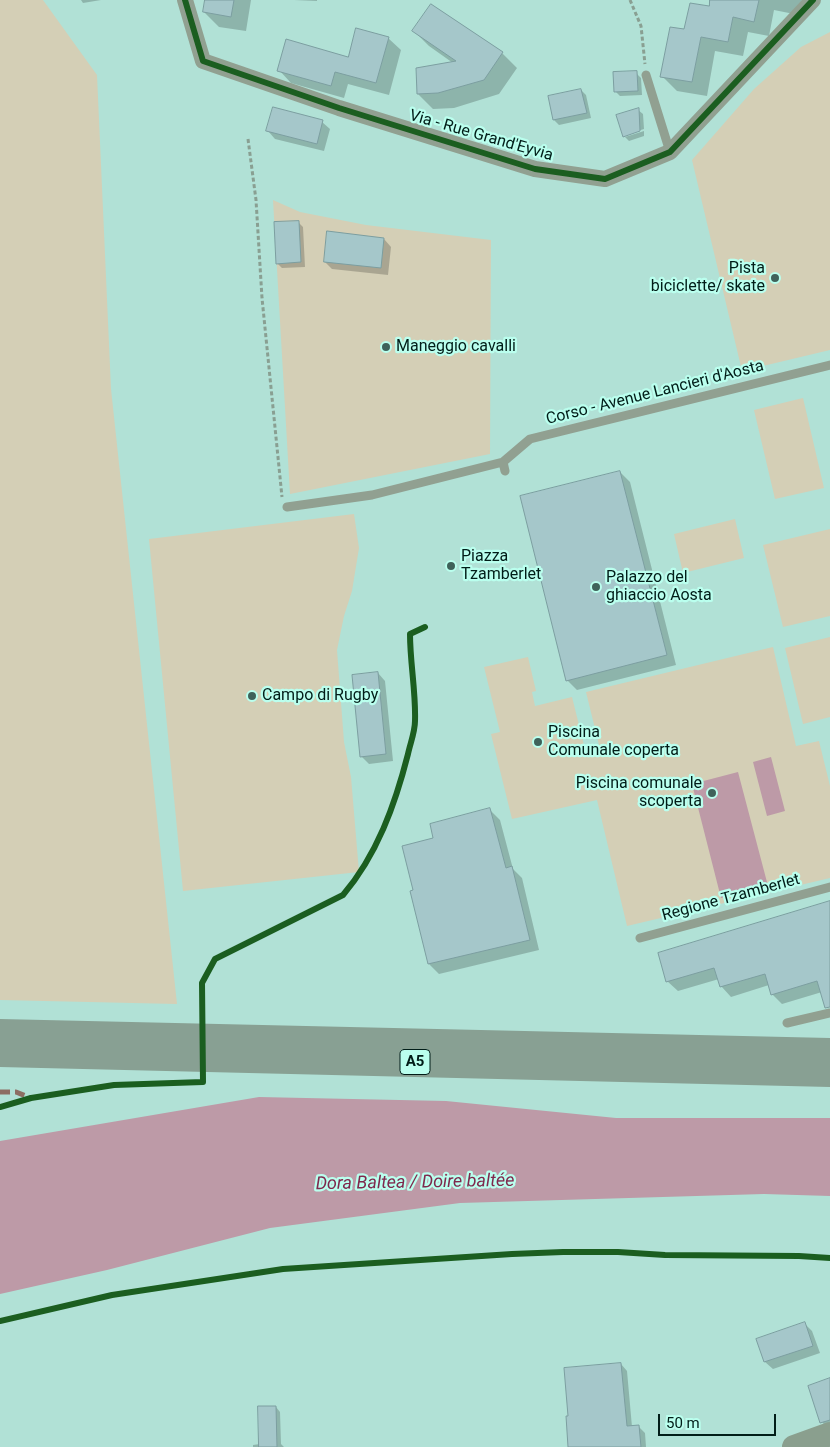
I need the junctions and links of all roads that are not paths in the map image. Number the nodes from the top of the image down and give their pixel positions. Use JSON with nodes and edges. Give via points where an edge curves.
{"nodes":[{"id":1,"x":185,"y":0,"type":"edge"},
{"id":2,"x":813,"y":0,"type":"edge"},
{"id":3,"x":646,"y":75,"type":"road end"},
{"id":4,"x":670,"y":152,"type":"junction"},
{"id":5,"x":830,"y":365,"type":"edge"},
{"id":6,"x":287,"y":507,"type":"road end"},
{"id":7,"x":830,"y":887,"type":"edge"},
{"id":8,"x":640,"y":938,"type":"dead end"},
{"id":9,"x":830,"y":1013,"type":"edge"},
{"id":10,"x":787,"y":1023,"type":"dead end"},
{"id":11,"x":0,"y":1033,"type":"edge"},
{"id":12,"x":830,"y":1052,"type":"edge"},
{"id":13,"x":0,"y":1053,"type":"edge"},
{"id":14,"x":830,"y":1073,"type":"edge"},
{"id":15,"x":830,"y":1434,"type":"edge"},
{"id":16,"x":794,"y":1447,"type":"edge"}],
"edges":[{"from":1,"to":4,"type":"street","name":"Via - Rue Grand'Eyvia","via":[[203,61],[516,164],[605,179]]},
{"from":2,"to":4,"type":"street","name":"Via - Rue Grand'Eyvia"},
{"from":3,"to":4,"type":"lane"},
{"from":5,"to":6,"type":"lane","name":"Corso - Avenue Lancieri d'Aosta","via":[[530,439],[504,467],[372,495]]},
{"from":7,"to":8,"type":"lane","name":"Regione Tzamberlet"},
{"from":9,"to":10,"type":"lane"},
{"from":11,"to":12,"type":"highway","number":"A5"},
{"from":13,"to":14,"type":"highway","number":"A5"},
{"from":15,"to":16,"type":"main road"}]}
